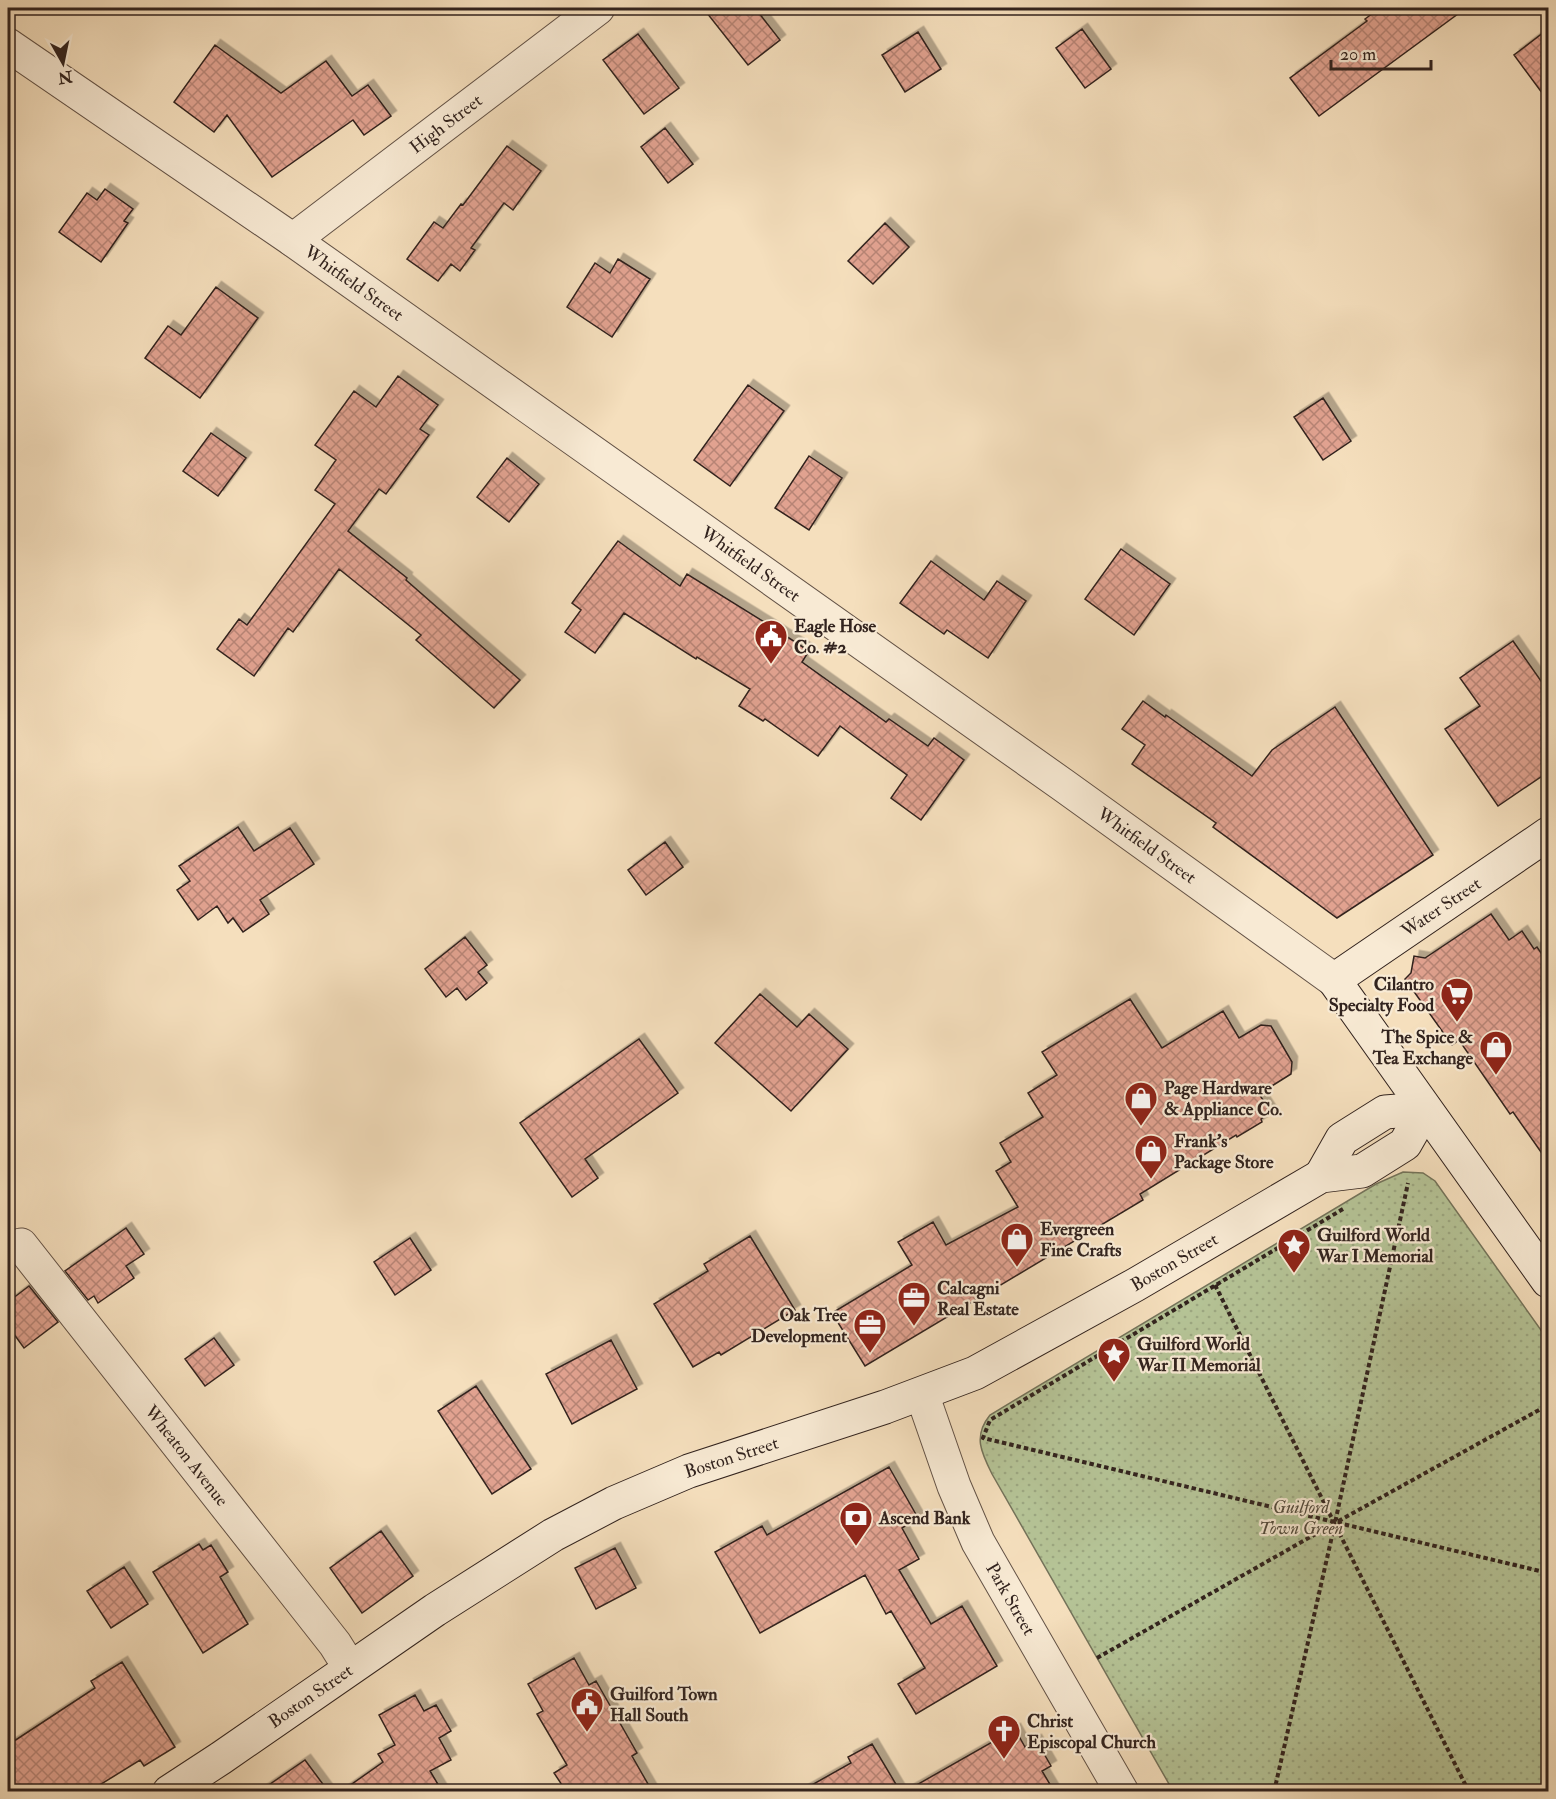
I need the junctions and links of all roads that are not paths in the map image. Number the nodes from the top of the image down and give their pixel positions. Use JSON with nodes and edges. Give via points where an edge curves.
{"nodes":[{"id":1,"x":598,"y":8,"type":"edge"},
{"id":2,"x":8,"y":45,"type":"edge"},
{"id":3,"x":293,"y":240,"type":"junction"},
{"id":4,"x":1548,"y":834,"type":"edge"},
{"id":5,"x":1334,"y":980,"type":"junction"},
{"id":6,"x":1425,"y":1109,"type":"junction"},
{"id":7,"x":21,"y":1245,"type":"dead end"},
{"id":8,"x":1548,"y":1281,"type":"edge"},
{"id":9,"x":922,"y":1394,"type":"junction"},
{"id":10,"x":350,"y":1668,"type":"junction"},
{"id":11,"x":169,"y":1791,"type":"edge"},
{"id":12,"x":1122,"y":1791,"type":"edge"}],
"edges":[{"from":1,"to":3,"type":"street","name":"High Street"},
{"from":2,"to":3,"type":"street","name":"Whitfield Street"},
{"from":3,"to":5,"type":"street","name":"Whitfield Street"},
{"from":4,"to":5,"type":"street","name":"Water Street"},
{"from":5,"to":6,"type":"street","name":"Whitfield Street"},
{"from":6,"to":8,"type":"street","name":"Whitfield Street"},
{"from":6,"to":9,"type":"street","name":"Boston Street","via":[[1385,1112],[1342,1139],[1321,1176],[1074,1320],[975,1373]]},
{"from":7,"to":10,"type":"street","name":"Wheaton Avenue"},
{"from":9,"to":10,"type":"street","name":"Boston Street","via":[[689,1471],[614,1503],[553,1535]]},
{"from":9,"to":12,"type":"street","name":"Park Street","via":[[978,1542]]},
{"from":10,"to":11,"type":"street","name":"Boston Street"}]}
